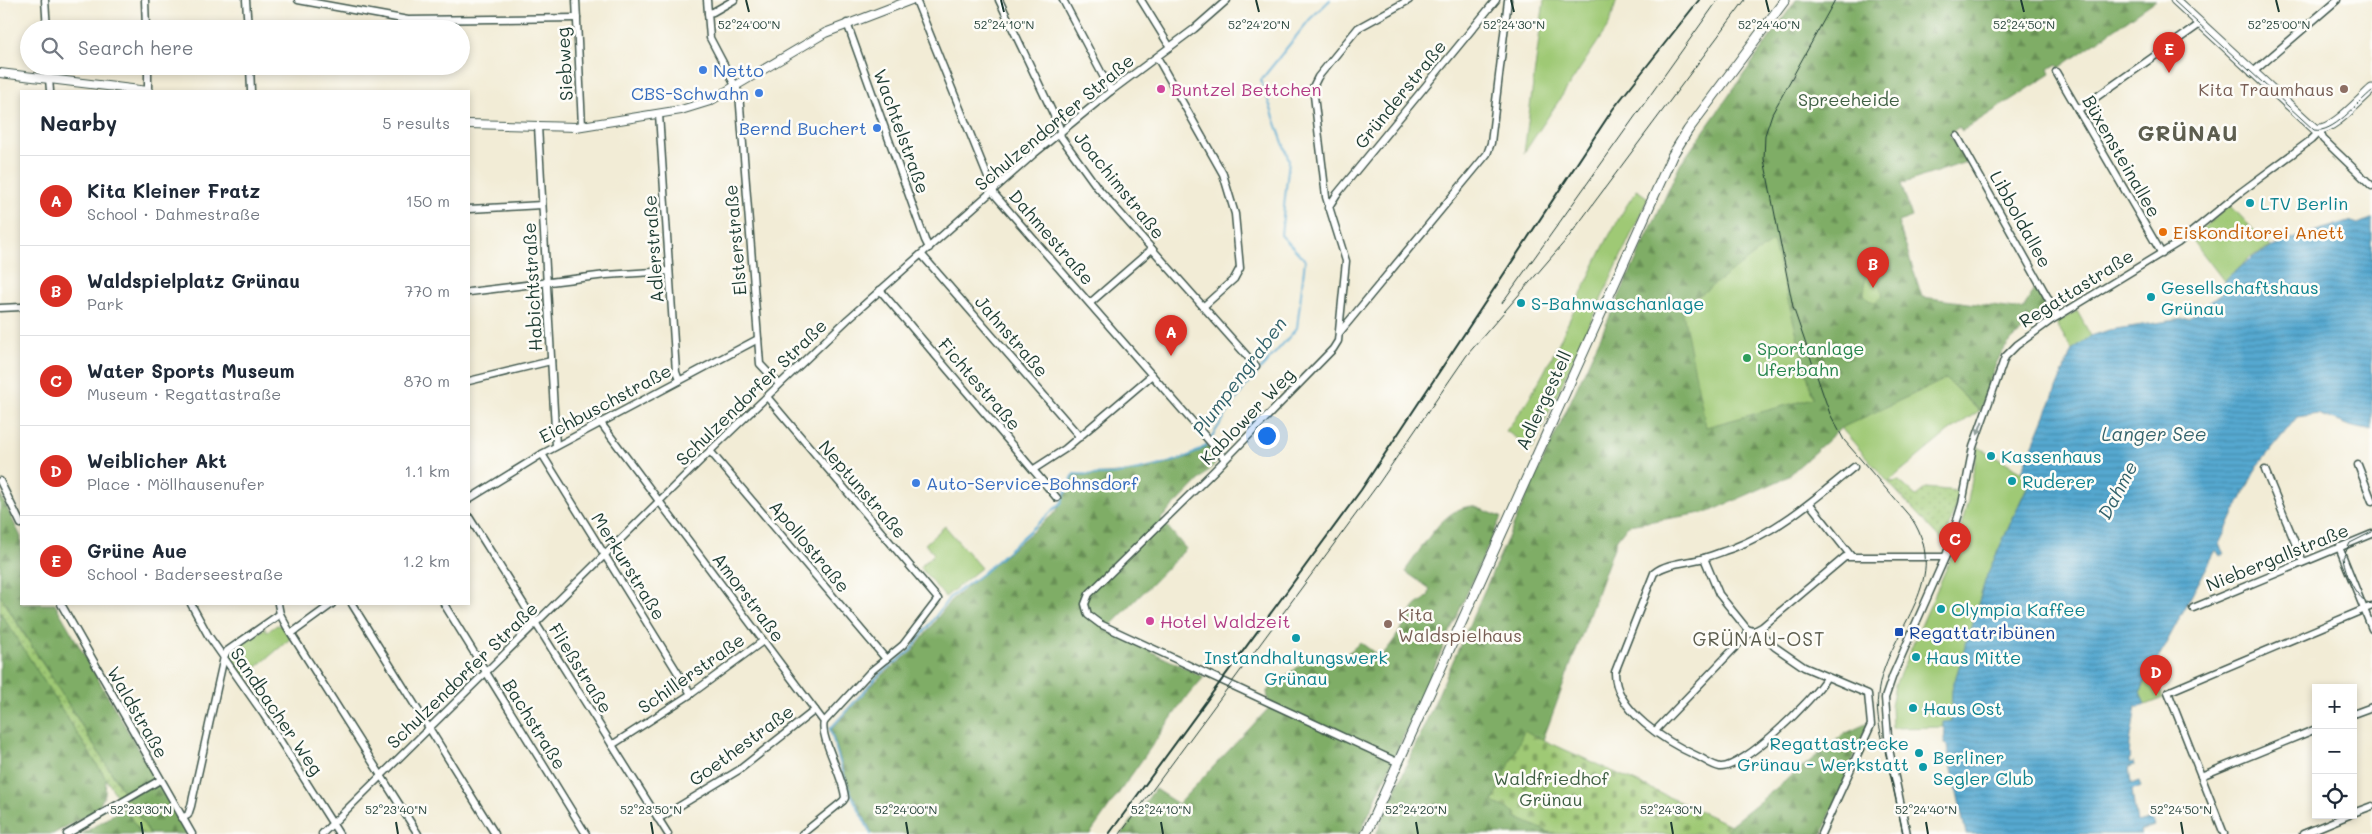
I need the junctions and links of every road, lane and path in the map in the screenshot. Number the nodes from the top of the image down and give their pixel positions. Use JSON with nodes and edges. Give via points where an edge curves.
{"nodes":[{"id":1,"x":45,"y":0,"type":"edge"},
{"id":2,"x":145,"y":0,"type":"edge"},
{"id":3,"x":246,"y":0,"type":"edge"},
{"id":4,"x":298,"y":0,"type":"edge"},
{"id":5,"x":576,"y":0,"type":"edge"},
{"id":6,"x":707,"y":0,"type":"edge"},
{"id":7,"x":734,"y":0,"type":"edge"},
{"id":8,"x":911,"y":0,"type":"edge"},
{"id":9,"x":916,"y":0,"type":"edge"},
{"id":10,"x":999,"y":0,"type":"edge"},
{"id":11,"x":1063,"y":0,"type":"edge"},
{"id":12,"x":1140,"y":0,"type":"edge"},
{"id":13,"x":1227,"y":0,"type":"edge"},
{"id":14,"x":1409,"y":0,"type":"edge"},
{"id":15,"x":1496,"y":0,"type":"edge"},
{"id":16,"x":1508,"y":0,"type":"edge"},
{"id":17,"x":1785,"y":0,"type":"edge"},
{"id":18,"x":2175,"y":0,"type":"edge"},
{"id":19,"x":2337,"y":0,"type":"edge"},
{"id":20,"x":708,"y":13,"type":"junction"},
{"id":21,"x":577,"y":18,"type":"junction"},
{"id":22,"x":46,"y":20,"type":"edge"},
{"id":23,"x":146,"y":20,"type":"edge"},
{"id":24,"x":247,"y":20,"type":"edge"},
{"id":25,"x":848,"y":23,"type":"junction"},
{"id":26,"x":2200,"y":24,"type":"junction"},
{"id":27,"x":1170,"y":47,"type":"junction"},
{"id":28,"x":1157,"y":57,"type":"junction"},
{"id":29,"x":2056,"y":72,"type":"dead end"},
{"id":30,"x":2252,"y":72,"type":"junction"},
{"id":31,"x":0,"y":73,"type":"edge"},
{"id":32,"x":49,"y":75,"type":"edge"},
{"id":33,"x":148,"y":75,"type":"edge"},
{"id":34,"x":250,"y":75,"type":"edge"},
{"id":35,"x":49,"y":79,"type":"junction"},
{"id":36,"x":736,"y":86,"type":"junction"},
{"id":37,"x":50,"y":90,"type":"edge"},
{"id":38,"x":140,"y":90,"type":"edge"},
{"id":39,"x":148,"y":90,"type":"edge"},
{"id":40,"x":251,"y":90,"type":"edge"},
{"id":41,"x":2372,"y":90,"type":"edge"},
{"id":42,"x":1111,"y":91,"type":"junction"},
{"id":43,"x":2078,"y":110,"type":"junction"},
{"id":44,"x":659,"y":114,"type":"junction"},
{"id":45,"x":470,"y":124,"type":"edge"},
{"id":46,"x":538,"y":126,"type":"junction"},
{"id":47,"x":582,"y":126,"type":"junction"},
{"id":48,"x":2320,"y":131,"type":"junction"},
{"id":49,"x":1060,"y":132,"type":"junction"},
{"id":50,"x":1957,"y":136,"type":"dead end"},
{"id":51,"x":2372,"y":186,"type":"edge"},
{"id":52,"x":993,"y":190,"type":"junction"},
{"id":53,"x":542,"y":205,"type":"junction"},
{"id":54,"x":1328,"y":208,"type":"junction"},
{"id":55,"x":470,"y":209,"type":"edge"},
{"id":56,"x":929,"y":248,"type":"junction"},
{"id":57,"x":1152,"y":249,"type":"junction"},
{"id":58,"x":2162,"y":254,"type":"junction"},
{"id":59,"x":922,"y":255,"type":"junction"},
{"id":60,"x":669,"y":271,"type":"junction"},
{"id":61,"x":547,"y":282,"type":"junction"},
{"id":62,"x":880,"y":290,"type":"junction"},
{"id":63,"x":470,"y":292,"type":"edge"},
{"id":64,"x":1090,"y":303,"type":"junction"},
{"id":65,"x":20,"y":306,"type":"edge"},
{"id":66,"x":1204,"y":306,"type":"junction"},
{"id":67,"x":0,"y":308,"type":"edge"},
{"id":68,"x":2058,"y":316,"type":"junction"},
{"id":69,"x":1339,"y":333,"type":"junction"},
{"id":70,"x":758,"y":340,"type":"junction"},
{"id":71,"x":551,"y":361,"type":"junction"},
{"id":72,"x":1256,"y":366,"type":"dead end"},
{"id":73,"x":1152,"y":375,"type":"junction"},
{"id":74,"x":680,"y":380,"type":"junction"},
{"id":75,"x":470,"y":381,"type":"edge"},
{"id":76,"x":780,"y":384,"type":"junction"},
{"id":77,"x":767,"y":397,"type":"junction"},
{"id":78,"x":600,"y":422,"type":"junction"},
{"id":79,"x":1080,"y":437,"type":"junction"},
{"id":80,"x":556,"y":446,"type":"junction"},
{"id":81,"x":710,"y":451,"type":"junction"},
{"id":82,"x":542,"y":454,"type":"junction"},
{"id":83,"x":1225,"y":459,"type":"junction"},
{"id":84,"x":2358,"y":465,"type":"dead end"},
{"id":85,"x":1854,"y":467,"type":"dead end"},
{"id":86,"x":1034,"y":469,"type":"junction"},
{"id":87,"x":2266,"y":470,"type":"dead end"},
{"id":88,"x":0,"y":481,"type":"edge"},
{"id":89,"x":470,"y":498,"type":"edge"},
{"id":90,"x":1057,"y":498,"type":"dead end"},
{"id":91,"x":2372,"y":501,"type":"edge"},
{"id":92,"x":660,"y":503,"type":"junction"},
{"id":93,"x":1810,"y":504,"type":"junction"},
{"id":94,"x":470,"y":519,"type":"edge"},
{"id":95,"x":20,"y":522,"type":"edge"},
{"id":96,"x":2372,"y":534,"type":"edge"},
{"id":97,"x":2339,"y":547,"type":"junction"},
{"id":98,"x":606,"y":556,"type":"junction"},
{"id":99,"x":1851,"y":556,"type":"junction"},
{"id":100,"x":1945,"y":556,"type":"junction"},
{"id":101,"x":1704,"y":558,"type":"junction"},
{"id":102,"x":2304,"y":562,"type":"junction"},
{"id":103,"x":62,"y":605,"type":"edge"},
{"id":104,"x":192,"y":605,"type":"edge"},
{"id":105,"x":278,"y":605,"type":"edge"},
{"id":106,"x":331,"y":605,"type":"edge"},
{"id":107,"x":353,"y":605,"type":"edge"},
{"id":108,"x":445,"y":605,"type":"edge"},
{"id":109,"x":2372,"y":606,"type":"edge"},
{"id":110,"x":2193,"y":608,"type":"dead end"},
{"id":111,"x":2364,"y":609,"type":"junction"},
{"id":112,"x":280,"y":614,"type":"junction"},
{"id":113,"x":536,"y":623,"type":"junction"},
{"id":114,"x":2372,"y":629,"type":"edge"},
{"id":115,"x":1755,"y":631,"type":"junction"},
{"id":116,"x":292,"y":633,"type":"junction"},
{"id":117,"x":763,"y":640,"type":"junction"},
{"id":118,"x":224,"y":657,"type":"junction"},
{"id":119,"x":886,"y":660,"type":"junction"},
{"id":120,"x":487,"y":671,"type":"junction"},
{"id":121,"x":1826,"y":678,"type":"junction"},
{"id":122,"x":691,"y":694,"type":"junction"},
{"id":123,"x":2372,"y":706,"type":"edge"},
{"id":124,"x":815,"y":710,"type":"junction"},
{"id":125,"x":1884,"y":711,"type":"junction"},
{"id":126,"x":2357,"y":712,"type":"edge"},
{"id":127,"x":1872,"y":713,"type":"junction"},
{"id":128,"x":824,"y":722,"type":"junction"},
{"id":129,"x":429,"y":728,"type":"junction"},
{"id":130,"x":2312,"y":731,"type":"edge"},
{"id":131,"x":1655,"y":732,"type":"junction"},
{"id":132,"x":612,"y":745,"type":"junction"},
{"id":133,"x":1398,"y":762,"type":"junction"},
{"id":134,"x":382,"y":774,"type":"junction"},
{"id":135,"x":2201,"y":776,"type":"junction"},
{"id":136,"x":160,"y":780,"type":"junction"},
{"id":137,"x":2372,"y":806,"type":"edge"},
{"id":138,"x":2357,"y":812,"type":"edge"},
{"id":139,"x":182,"y":818,"type":"junction"},
{"id":140,"x":658,"y":819,"type":"junction"},
{"id":141,"x":2339,"y":819,"type":"edge"},
{"id":142,"x":332,"y":824,"type":"junction"},
{"id":143,"x":67,"y":834,"type":"edge"},
{"id":144,"x":192,"y":834,"type":"edge"},
{"id":145,"x":322,"y":834,"type":"edge"},
{"id":146,"x":339,"y":834,"type":"edge"},
{"id":147,"x":418,"y":834,"type":"edge"},
{"id":148,"x":495,"y":834,"type":"edge"},
{"id":149,"x":586,"y":834,"type":"edge"},
{"id":150,"x":668,"y":834,"type":"edge"},
{"id":151,"x":802,"y":834,"type":"edge"},
{"id":152,"x":1366,"y":834,"type":"edge"},
{"id":153,"x":1821,"y":834,"type":"edge"},
{"id":154,"x":1907,"y":834,"type":"edge"},
{"id":155,"x":2224,"y":834,"type":"edge"},
{"id":156,"x":2303,"y":834,"type":"edge"}],
"edges":[{"from":1,"to":22,"type":"street"},
{"from":2,"to":23,"type":"street"},
{"from":3,"to":24,"type":"street"},
{"from":4,"to":21,"type":"street","via":[[408,20]]},
{"from":5,"to":21,"type":"street","name":"Siebweg"},
{"from":6,"to":20,"type":"street","name":"Elsterstraße"},
{"from":7,"to":20,"type":"street"},
{"from":8,"to":25,"type":"street"},
{"from":9,"to":52,"type":"street","name":"Dahmestraße"},
{"from":10,"to":49,"type":"street","name":"Joachimstraße"},
{"from":11,"to":42,"type":"street"},
{"from":12,"to":27,"type":"street"},
{"from":13,"to":27,"type":"street","name":"Schulzendorfer Straße"},
{"from":14,"to":54,"type":"street","via":[[1358,28],[1314,82]]},
{"from":15,"to":54,"type":"street","name":"Gründerstraße","via":[[1336,194]]},
{"from":16,"to":69,"type":"street","name":"Kablower Weg","via":[[1487,154]]},
{"from":17,"to":133,"type":"main road","name":"Adlergestell","via":[[1672,156]]},
{"from":18,"to":26,"type":"main road"},
{"from":19,"to":30,"type":"street"},
{"from":20,"to":36,"type":"street","name":"Elsterstraße","via":[[710,38]]},
{"from":21,"to":47,"type":"street","name":"Siebweg"},
{"from":25,"to":36,"type":"street"},
{"from":25,"to":56,"type":"street","name":"Wachtelstraße"},
{"from":26,"to":30,"type":"main road"},
{"from":26,"to":43,"type":"street"},
{"from":27,"to":28,"type":"street","name":"Schulzendorfer Straße"},
{"from":28,"to":42,"type":"street","name":"Schulzendorfer Straße"},
{"from":28,"to":66,"type":"street","via":[[1223,174],[1235,214],[1241,264],[1239,272]]},
{"from":29,"to":43,"type":"street","name":"Büxensteinallee"},
{"from":30,"to":48,"type":"main road","via":[[2310,127]]},
{"from":31,"to":35,"type":"street"},
{"from":32,"to":35,"type":"street"},
{"from":33,"to":39,"type":"street"},
{"from":34,"to":40,"type":"street"},
{"from":35,"to":37,"type":"street"},
{"from":35,"to":38,"type":"street"},
{"from":36,"to":44,"type":"street","via":[[699,105]]},
{"from":36,"to":70,"type":"street","name":"Elsterstraße"},
{"from":41,"to":48,"type":"main road","name":"Regattastraße","via":[[2330,127]]},
{"from":42,"to":49,"type":"street","name":"Schulzendorfer Straße"},
{"from":43,"to":58,"type":"street","name":"Büxensteinallee"},
{"from":44,"to":47,"type":"street"},
{"from":44,"to":60,"type":"street","name":"Adlerstraße"},
{"from":45,"to":46,"type":"street"},
{"from":46,"to":47,"type":"street"},
{"from":46,"to":53,"type":"street","name":"Habichtstraße"},
{"from":48,"to":51,"type":"street","via":[[2322,139]]},
{"from":48,"to":58,"type":"street","name":"Regattastraße"},
{"from":49,"to":52,"type":"street","name":"Schulzendorfer Straße"},
{"from":49,"to":57,"type":"street","name":"Joachimstraße","via":[[1097,187]]},
{"from":50,"to":68,"type":"street","name":"Libboldallee"},
{"from":52,"to":56,"type":"street","name":"Schulzendorfer Straße"},
{"from":52,"to":64,"type":"street","name":"Dahmestraße"},
{"from":53,"to":55,"type":"street"},
{"from":53,"to":61,"type":"street","name":"Habichtstraße"},
{"from":54,"to":69,"type":"street","via":[[1346,261]]},
{"from":56,"to":59,"type":"street","name":"Schulzendorfer Straße"},
{"from":57,"to":64,"type":"street"},
{"from":57,"to":66,"type":"street","name":"Joachimstraße"},
{"from":58,"to":68,"type":"street","name":"Regattastraße"},
{"from":59,"to":62,"type":"street","name":"Schulzendorfer Straße"},
{"from":59,"to":79,"type":"street","name":"Jahnstraße"},
{"from":60,"to":61,"type":"street"},
{"from":60,"to":74,"type":"street","name":"Adlerstraße","via":[[676,372]]},
{"from":61,"to":63,"type":"street"},
{"from":61,"to":71,"type":"street","name":"Habichtstraße"},
{"from":62,"to":76,"type":"street","name":"Schulzendorfer Straße"},
{"from":62,"to":86,"type":"street","name":"Fichtestraße"},
{"from":64,"to":73,"type":"street","name":"Dahmestraße"},
{"from":65,"to":67,"type":"street"},
{"from":66,"to":72,"type":"street","name":"Joachimstraße"},
{"from":68,"to":100,"type":"street","name":"Regattastraße","one_way":true,"via":[[2009,352],[1973,447],[1962,504]]},
{"from":69,"to":83,"type":"street","name":"Kablower Weg","via":[[1333,348]]},
{"from":70,"to":74,"type":"street","name":"Eichbuschstraße"},
{"from":70,"to":76,"type":"street","name":"Elsterstraße","via":[[760,364]]},
{"from":71,"to":75,"type":"street"},
{"from":71,"to":80,"type":"street","name":"Habichtstraße"},
{"from":73,"to":79,"type":"street"},
{"from":73,"to":83,"type":"street","name":"Dahmestraße"},
{"from":74,"to":78,"type":"street","name":"Eichbuschstraße"},
{"from":76,"to":77,"type":"street","name":"Schulzendorfer Straße"},
{"from":77,"to":81,"type":"street","name":"Schulzendorfer Straße"},
{"from":77,"to":119,"type":"street","name":"Neptunstraße","via":[[938,600],[903,646]]},
{"from":78,"to":80,"type":"street","name":"Eichbuschstraße"},
{"from":78,"to":92,"type":"street","name":"Amorstraße"},
{"from":79,"to":86,"type":"street"},
{"from":80,"to":82,"type":"street","name":"Eichbuschstraße"},
{"from":81,"to":92,"type":"street","name":"Schulzendorfer Straße"},
{"from":81,"to":119,"type":"street","name":"Apollostraße"},
{"from":82,"to":89,"type":"street","name":"Eichbuschstraße"},
{"from":82,"to":98,"type":"street","name":"Merkurstraße"},
{"from":83,"to":133,"type":"street","name":"Kablower Weg","via":[[1089,594],[1085,604],[1088,616]]},
{"from":84,"to":91,"type":"street"},
{"from":85,"to":93,"type":"street"},
{"from":86,"to":90,"type":"street","name":"Fichtestraße"},
{"from":87,"to":102,"type":"street"},
{"from":88,"to":95,"type":"street"},
{"from":92,"to":98,"type":"street","name":"Schulzendorfer Straße"},
{"from":92,"to":117,"type":"street","name":"Amorstraße"},
{"from":93,"to":99,"type":"street"},
{"from":93,"to":101,"type":"street","via":[[1757,537]]},
{"from":94,"to":113,"type":"street","name":"Fließstraße"},
{"from":96,"to":97,"type":"street","name":"Niebergallstraße"},
{"from":97,"to":102,"type":"street","name":"Niebergallstraße"},
{"from":97,"to":111,"type":"street"},
{"from":98,"to":113,"type":"street","name":"Schulzendorfer Straße"},
{"from":98,"to":122,"type":"street","name":"Merkurstraße"},
{"from":99,"to":100,"type":"street"},
{"from":99,"to":115,"type":"street","via":[[1845,557]]},
{"from":100,"to":125,"type":"street","name":"Regattastraße","via":[[1889,685]]},
{"from":101,"to":115,"type":"street","via":[[1714,585],[1727,606],[1747,629]]},
{"from":101,"to":131,"type":"street","via":[[1660,568],[1654,573],[1615,672],[1615,684],[1620,695]]},
{"from":102,"to":110,"type":"street","name":"Niebergallstraße"},
{"from":103,"to":136,"type":"street","name":"Waldstraße"},
{"from":104,"to":118,"type":"street","name":"Sandbacher Weg"},
{"from":105,"to":112,"type":"street"},
{"from":106,"to":116,"type":"street"},
{"from":107,"to":129,"type":"street"},
{"from":108,"to":120,"type":"street","name":"Bachstraße"},
{"from":109,"to":111,"type":"street"},
{"from":111,"to":114,"type":"street"},
{"from":111,"to":135,"type":"street","via":[[2168,692]]},
{"from":112,"to":116,"type":"street"},
{"from":112,"to":118,"type":"street","via":[[227,651]]},
{"from":113,"to":120,"type":"street","name":"Schulzendorfer Straße"},
{"from":113,"to":132,"type":"street","name":"Fließstraße"},
{"from":115,"to":121,"type":"street","via":[[1786,655]]},
{"from":115,"to":131,"type":"street","via":[[1747,635]]},
{"from":116,"to":134,"type":"street"},
{"from":117,"to":122,"type":"street","name":"Schillerstraße"},
{"from":117,"to":124,"type":"street","name":"Amorstraße"},
{"from":118,"to":139,"type":"street","via":[[191,806],[188,815]]},
{"from":118,"to":142,"type":"street","name":"Sandbacher Weg"},
{"from":119,"to":128,"type":"street","via":[[870,672]]},
{"from":120,"to":129,"type":"street","name":"Schulzendorfer Straße"},
{"from":120,"to":149,"type":"street","name":"Bachstraße"},
{"from":121,"to":127,"type":"street","via":[[1866,692]]},
{"from":121,"to":131,"type":"street","via":[[1795,715],[1761,745],[1731,765],[1720,767],[1685,751]]},
{"from":122,"to":132,"type":"street","name":"Schillerstraße"},
{"from":123,"to":126,"type":"street"},
{"from":124,"to":128,"type":"street","name":"Amorstraße"},
{"from":124,"to":140,"type":"street","name":"Goethestraße","via":[[740,770]]},
{"from":125,"to":127,"type":"street"},
{"from":125,"to":154,"type":"street","name":"Regattastraße"},
{"from":127,"to":153,"type":"street","via":[[1871,725]]},
{"from":128,"to":151,"type":"street","name":"Amorstraße","via":[[823,732],[837,763],[845,795],[843,801]]},
{"from":129,"to":134,"type":"street","name":"Schulzendorfer Straße"},
{"from":129,"to":148,"type":"street"},
{"from":130,"to":135,"type":"street"},
{"from":132,"to":140,"type":"street","name":"Fließstraße"},
{"from":133,"to":152,"type":"main road","name":"Adlergestell"},
{"from":134,"to":142,"type":"street","name":"Schulzendorfer Straße"},
{"from":134,"to":147,"type":"street"},
{"from":135,"to":155,"type":"street"},
{"from":136,"to":139,"type":"street","name":"Waldstraße"},
{"from":136,"to":143,"type":"street"},
{"from":137,"to":138,"type":"street"},
{"from":139,"to":144,"type":"street","name":"Waldstraße"},
{"from":140,"to":150,"type":"street","name":"Fließstraße"},
{"from":141,"to":156,"type":"street"},
{"from":142,"to":145,"type":"street","name":"Schulzendorfer Straße"},
{"from":142,"to":146,"type":"street","name":"Sandbacher Weg"}]}
